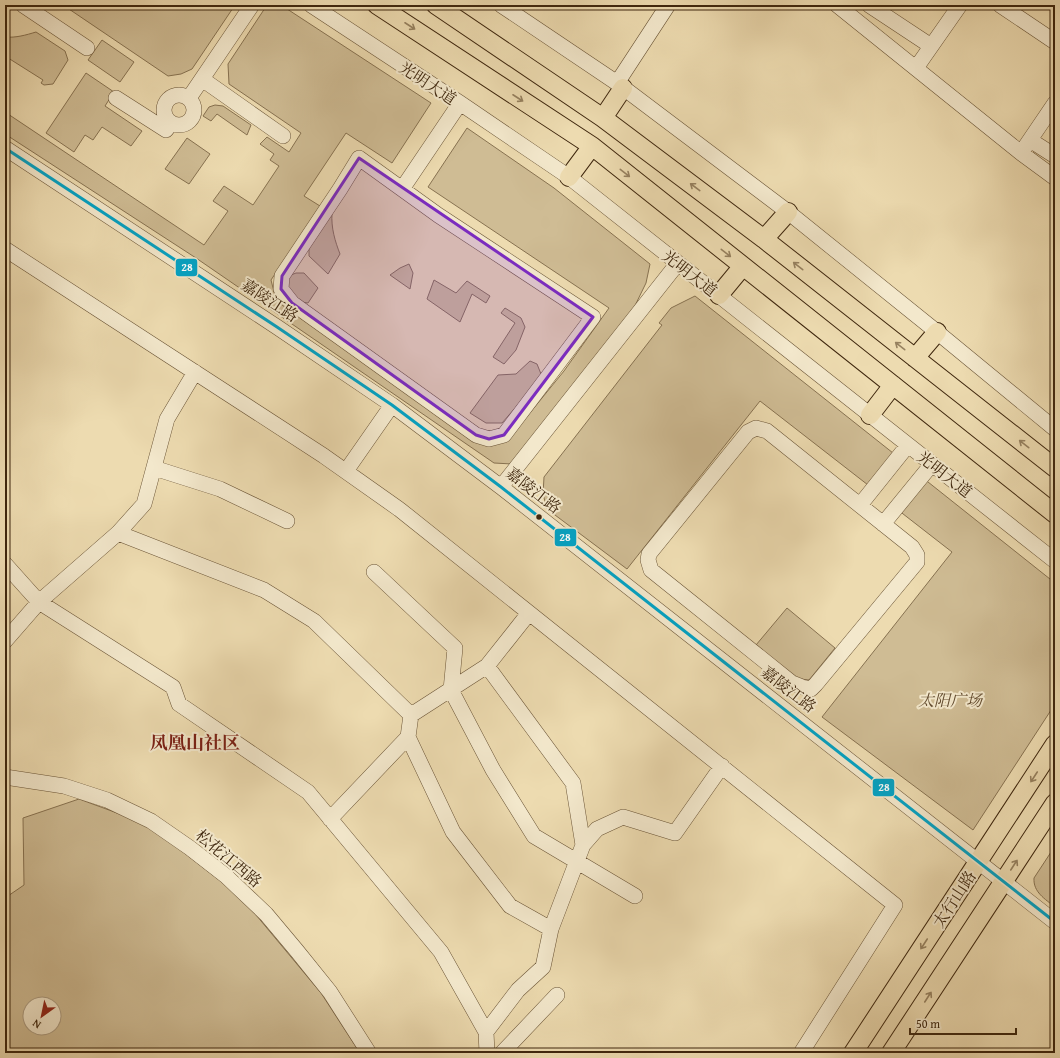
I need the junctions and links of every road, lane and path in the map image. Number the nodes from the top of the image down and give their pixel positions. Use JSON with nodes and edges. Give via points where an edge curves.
{"nodes":[{"id":1,"x":23,"y":5,"type":"edge"},
{"id":2,"x":252,"y":5,"type":"edge"},
{"id":3,"x":311,"y":5,"type":"edge"},
{"id":4,"x":377,"y":5,"type":"edge"},
{"id":5,"x":436,"y":5,"type":"edge"},
{"id":6,"x":501,"y":5,"type":"edge"},
{"id":7,"x":668,"y":5,"type":"edge"},
{"id":8,"x":837,"y":5,"type":"edge"},
{"id":9,"x":869,"y":5,"type":"edge"},
{"id":10,"x":960,"y":5,"type":"edge"},
{"id":11,"x":1000,"y":5,"type":"edge"},
{"id":12,"x":1055,"y":42,"type":"edge"},
{"id":13,"x":931,"y":46,"type":"junction"},
{"id":14,"x":87,"y":48,"type":"dead end"},
{"id":15,"x":916,"y":68,"type":"junction"},
{"id":16,"x":202,"y":79,"type":"junction"},
{"id":17,"x":620,"y":86,"type":"junction"},
{"id":18,"x":116,"y":98,"type":"dead end"},
{"id":19,"x":189,"y":98,"type":"junction"},
{"id":20,"x":460,"y":103,"type":"junction"},
{"id":21,"x":1055,"y":103,"type":"edge"},
{"id":22,"x":603,"y":118,"type":"junction"},
{"id":23,"x":171,"y":124,"type":"junction"},
{"id":24,"x":283,"y":136,"type":"dead end"},
{"id":25,"x":1030,"y":140,"type":"junction"},
{"id":26,"x":592,"y":146,"type":"junction"},
{"id":27,"x":5,"y":148,"type":"edge"},
{"id":28,"x":1021,"y":154,"type":"junction"},
{"id":29,"x":1055,"y":156,"type":"edge"},
{"id":30,"x":568,"y":177,"type":"junction"},
{"id":31,"x":1055,"y":178,"type":"edge"},
{"id":32,"x":402,"y":188,"type":"junction"},
{"id":33,"x":788,"y":212,"type":"junction"},
{"id":34,"x":764,"y":240,"type":"junction"},
{"id":35,"x":5,"y":249,"type":"edge"},
{"id":36,"x":678,"y":263,"type":"junction"},
{"id":37,"x":743,"y":266,"type":"junction"},
{"id":38,"x":718,"y":295,"type":"junction"},
{"id":39,"x":937,"y":332,"type":"junction"},
{"id":40,"x":915,"y":358,"type":"junction"},
{"id":41,"x":195,"y":372,"type":"junction"},
{"id":42,"x":893,"y":385,"type":"junction"},
{"id":43,"x":392,"y":405,"type":"junction"},
{"id":44,"x":870,"y":415,"type":"junction"},
{"id":45,"x":1055,"y":429,"type":"edge"},
{"id":46,"x":908,"y":445,"type":"junction"},
{"id":47,"x":932,"y":464,"type":"junction"},
{"id":48,"x":154,"y":468,"type":"junction"},
{"id":49,"x":1055,"y":468,"type":"edge"},
{"id":50,"x":346,"y":471,"type":"junction"},
{"id":51,"x":502,"y":487,"type":"junction"},
{"id":52,"x":860,"y":506,"type":"junction"},
{"id":53,"x":1055,"y":514,"type":"edge"},
{"id":54,"x":287,"y":521,"type":"dead end"},
{"id":55,"x":883,"y":524,"type":"junction"},
{"id":56,"x":118,"y":533,"type":"junction"},
{"id":57,"x":1055,"y":561,"type":"edge"},
{"id":58,"x":5,"y":564,"type":"edge"},
{"id":59,"x":374,"y":572,"type":"dead end"},
{"id":60,"x":39,"y":602,"type":"junction"},
{"id":61,"x":529,"y":613,"type":"junction"},
{"id":62,"x":5,"y":640,"type":"edge"},
{"id":63,"x":487,"y":666,"type":"junction"},
{"id":64,"x":450,"y":690,"type":"junction"},
{"id":65,"x":411,"y":716,"type":"junction"},
{"id":66,"x":408,"y":737,"type":"junction"},
{"id":67,"x":1055,"y":744,"type":"edge"},
{"id":68,"x":722,"y":766,"type":"junction"},
{"id":69,"x":5,"y":777,"type":"edge"},
{"id":70,"x":1055,"y":803,"type":"edge"},
{"id":71,"x":330,"y":819,"type":"junction"},
{"id":72,"x":582,"y":845,"type":"junction"},
{"id":73,"x":979,"y":861,"type":"junction"},
{"id":74,"x":576,"y":862,"type":"junction"},
{"id":75,"x":1004,"y":881,"type":"junction"},
{"id":76,"x":635,"y":896,"type":"dead end"},
{"id":77,"x":1055,"y":922,"type":"edge"},
{"id":78,"x":551,"y":929,"type":"junction"},
{"id":79,"x":557,"y":994,"type":"dead end"},
{"id":80,"x":486,"y":1032,"type":"junction"},
{"id":81,"x":369,"y":1053,"type":"edge"},
{"id":82,"x":487,"y":1053,"type":"edge"},
{"id":83,"x":502,"y":1053,"type":"edge"},
{"id":84,"x":801,"y":1053,"type":"edge"},
{"id":85,"x":853,"y":1053,"type":"edge"},
{"id":86,"x":891,"y":1053,"type":"edge"}],
"edges":[{"from":1,"to":14,"type":"street"},
{"from":2,"to":16,"type":"street"},
{"from":3,"to":20,"type":"street","name":"光明大道"},
{"from":4,"to":26,"type":"main road","one_way":true},
{"from":5,"to":22,"type":"main road"},
{"from":6,"to":17,"type":"street"},
{"from":7,"to":17,"type":"street"},
{"from":8,"to":15,"type":"street"},
{"from":9,"to":13,"type":"street"},
{"from":10,"to":13,"type":"street"},
{"from":11,"to":12,"type":"street"},
{"from":13,"to":15,"type":"street"},
{"from":15,"to":28,"type":"street"},
{"from":16,"to":19,"type":"street"},
{"from":16,"to":24,"type":"street"},
{"from":17,"to":22,"type":"main road"},
{"from":17,"to":33,"type":"street"},
{"from":18,"to":23,"type":"street","via":[[166,130]]},
{"from":19,"to":23,"type":"street","via":[[194,107],[193,117],[181,126]]},
{"from":19,"to":23,"type":"street","via":[[179,95],[166,101],[163,111]]},
{"from":20,"to":30,"type":"street","name":"光明大道"},
{"from":20,"to":32,"type":"street"},
{"from":21,"to":25,"type":"street"},
{"from":34,"to":22,"type":"main road","one_way":true},
{"from":25,"to":28,"type":"street"},
{"from":25,"to":29,"type":"street"},
{"from":26,"to":30,"type":"main road"},
{"from":26,"to":37,"type":"main road","one_way":true},
{"from":27,"to":43,"type":"street","name":"嘉陵江路"},
{"from":28,"to":31,"type":"street"},
{"from":30,"to":36,"type":"street","name":"光明大道"},
{"from":32,"to":32,"type":"street","via":[[359,158],[282,276],[281,289],[292,303],[476,435],[489,439],[504,435],[593,317],[438,215]]},
{"from":33,"to":34,"type":"main road"},
{"from":33,"to":39,"type":"street"},
{"from":40,"to":34,"type":"main road","one_way":true},
{"from":35,"to":41,"type":"street"},
{"from":36,"to":38,"type":"street","name":"光明大道"},
{"from":36,"to":51,"type":"street"},
{"from":37,"to":38,"type":"main road"},
{"from":37,"to":42,"type":"main road"},
{"from":38,"to":44,"type":"street","name":"光明大道"},
{"from":39,"to":40,"type":"main road"},
{"from":39,"to":45,"type":"street"},
{"from":49,"to":40,"type":"main road","one_way":true},
{"from":41,"to":48,"type":"street","via":[[167,419]]},
{"from":41,"to":50,"type":"street"},
{"from":42,"to":44,"type":"main road"},
{"from":42,"to":53,"type":"main road"},
{"from":43,"to":50,"type":"street"},
{"from":43,"to":51,"type":"street","name":"嘉陵江路"},
{"from":44,"to":46,"type":"street","name":"光明大道"},
{"from":46,"to":47,"type":"street","name":"光明大道"},
{"from":46,"to":52,"type":"street"},
{"from":47,"to":55,"type":"street"},
{"from":47,"to":57,"type":"street","name":"光明大道"},
{"from":48,"to":54,"type":"street","via":[[220,489]]},
{"from":48,"to":56,"type":"street","via":[[144,504]]},
{"from":50,"to":61,"type":"street","via":[[399,509]]},
{"from":51,"to":73,"type":"street","name":"嘉陵江路"},
{"from":52,"to":55,"type":"street"},
{"from":52,"to":55,"type":"street","via":[[767,431],[756,428],[748,432],[649,554],[648,560],[651,570],[792,683],[811,689],[917,562],[917,555],[912,547]]},
{"from":56,"to":60,"type":"street"},
{"from":56,"to":65,"type":"street","via":[[264,590],[314,621]]},
{"from":58,"to":60,"type":"street"},
{"from":59,"to":64,"type":"street","via":[[455,648]]},
{"from":60,"to":62,"type":"street"},
{"from":60,"to":71,"type":"street","via":[[173,686],[179,704],[308,792]]},
{"from":61,"to":63,"type":"street"},
{"from":61,"to":68,"type":"street"},
{"from":63,"to":64,"type":"street"},
{"from":63,"to":72,"type":"street","via":[[573,783]]},
{"from":64,"to":65,"type":"street"},
{"from":64,"to":74,"type":"street","via":[[493,770],[534,836]]},
{"from":65,"to":66,"type":"street"},
{"from":66,"to":71,"type":"street"},
{"from":66,"to":78,"type":"street","via":[[453,832],[510,906]]},
{"from":67,"to":73,"type":"main road","name":"太行山路","one_way":true},
{"from":68,"to":72,"type":"street","via":[[675,833],[623,817],[597,829]]},
{"from":68,"to":84,"type":"street","via":[[895,905]]},
{"from":69,"to":81,"type":"street","name":"松花江西路","via":[[64,786],[107,800],[151,821],[190,848],[226,876],[266,914],[330,992]]},
{"from":75,"to":70,"type":"main road","name":"太行山路","one_way":true},
{"from":71,"to":80,"type":"street","via":[[441,952]]},
{"from":72,"to":74,"type":"street"},
{"from":73,"to":75,"type":"street","name":"嘉陵江路"},
{"from":73,"to":85,"type":"main road","name":"太行山路","one_way":true},
{"from":74,"to":76,"type":"street"},
{"from":74,"to":78,"type":"street"},
{"from":75,"to":77,"type":"street","name":"嘉陵江路"},
{"from":86,"to":75,"type":"main road","name":"太行山路","one_way":true},
{"from":78,"to":80,"type":"street","via":[[543,966],[518,990]]},
{"from":79,"to":83,"type":"street"},
{"from":80,"to":82,"type":"street"}]}
